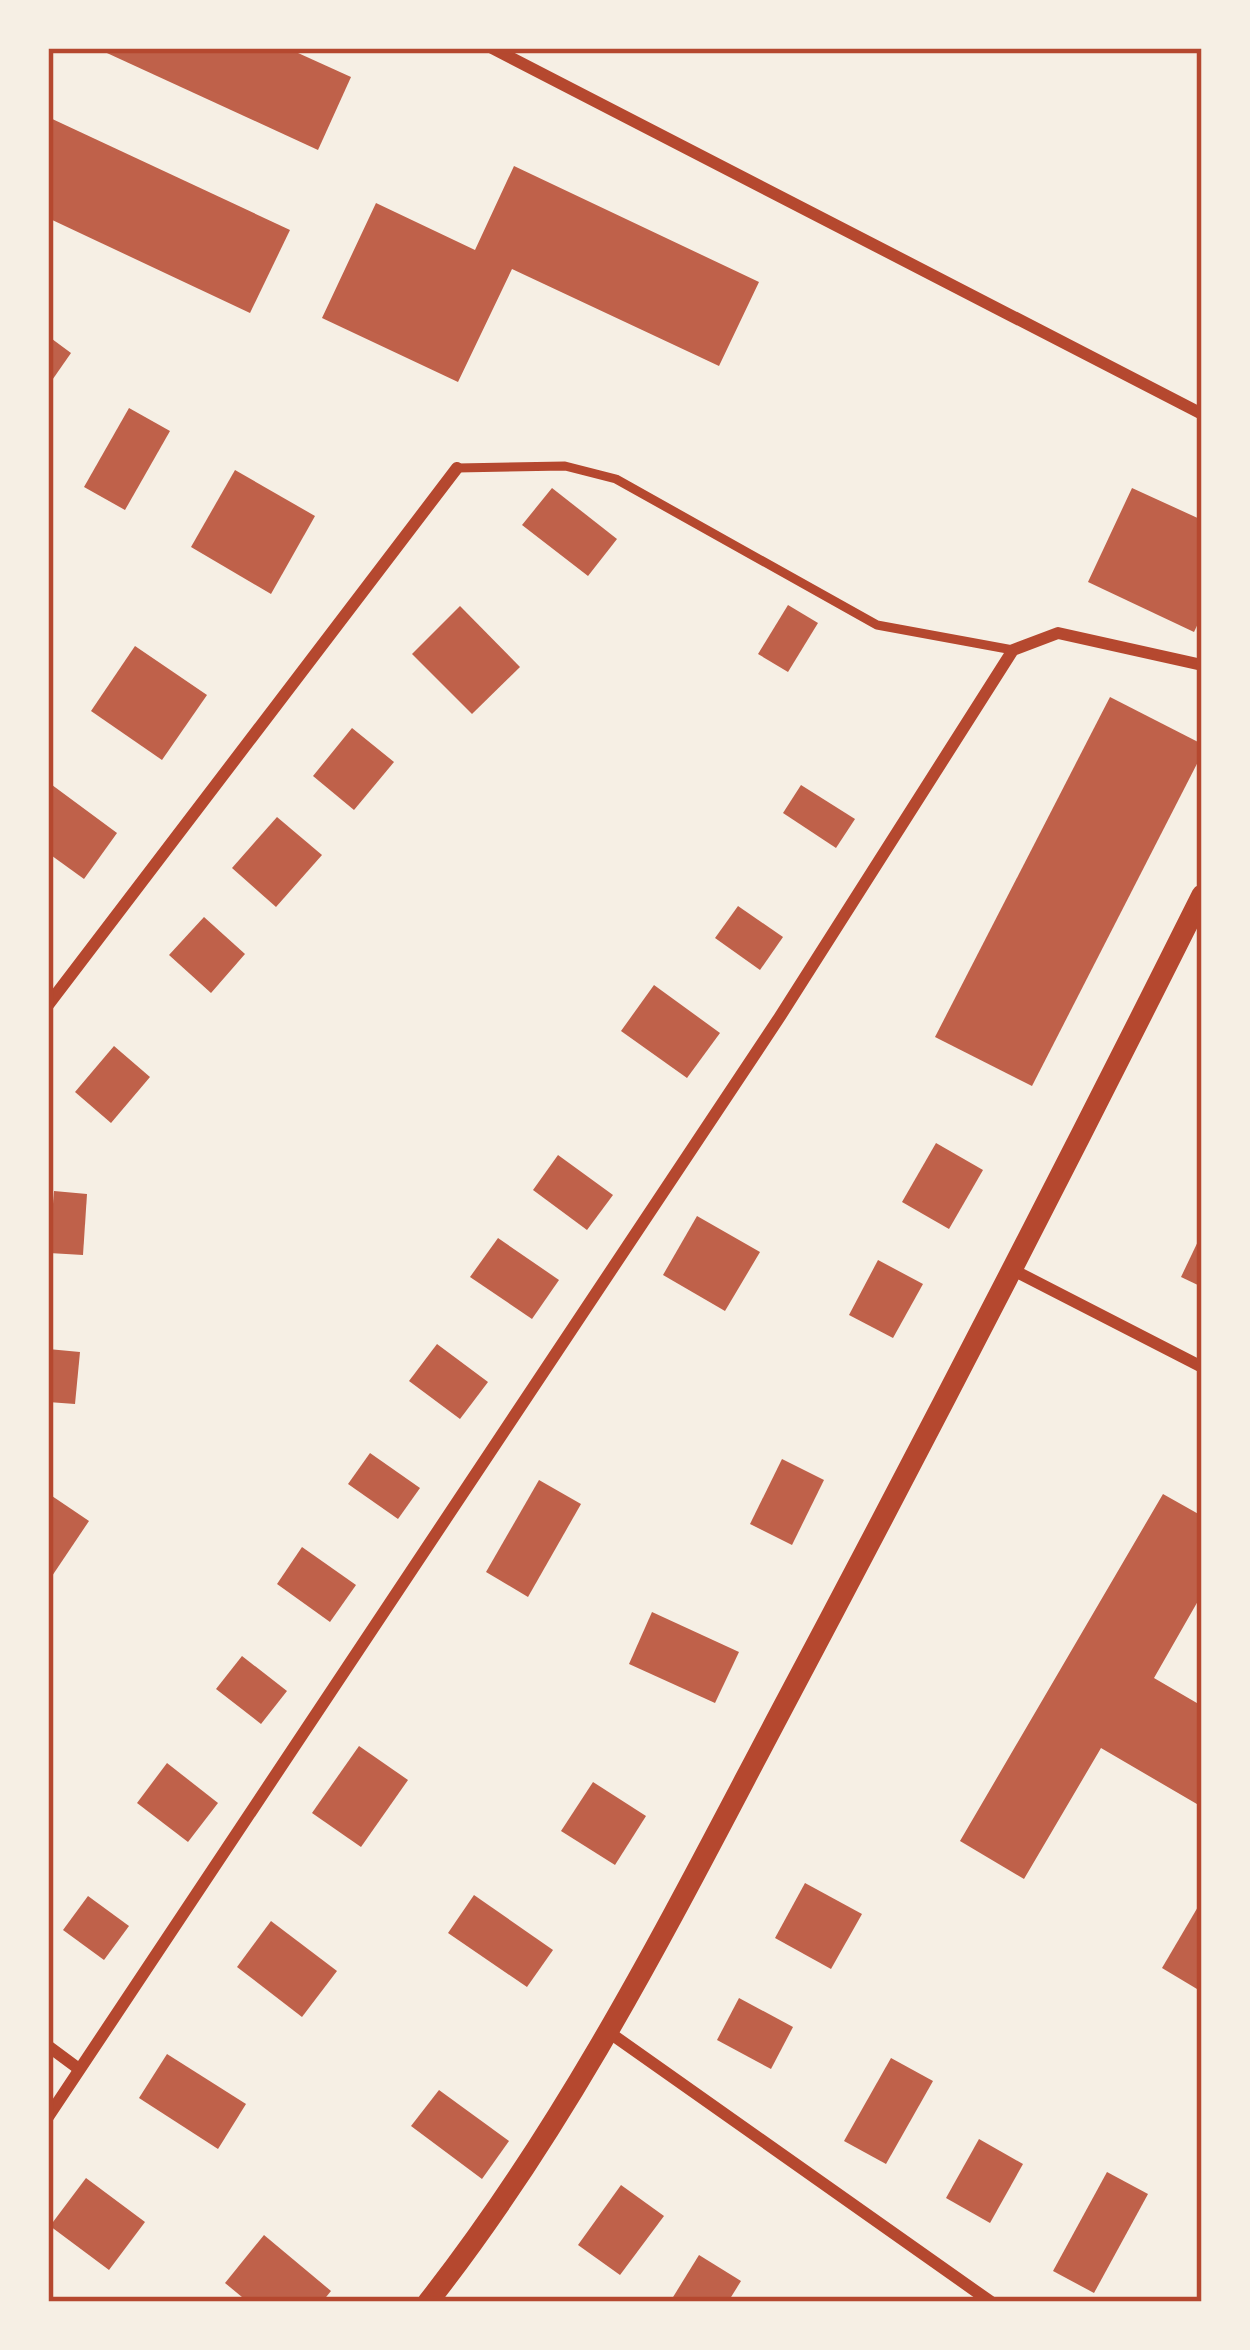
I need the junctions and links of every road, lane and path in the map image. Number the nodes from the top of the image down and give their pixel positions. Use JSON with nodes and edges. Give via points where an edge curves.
{"nodes":[{"id":1,"x":491,"y":48,"type":"edge"},
{"id":2,"x":1202,"y":414,"type":"edge"},
{"id":3,"x":457,"y":467,"type":"joint"},
{"id":4,"x":1013,"y":650,"type":"junction"},
{"id":5,"x":1202,"y":665,"type":"edge"},
{"id":6,"x":1202,"y":895,"type":"edge"},
{"id":7,"x":48,"y":1005,"type":"edge"},
{"id":8,"x":1015,"y":1271,"type":"junction"},
{"id":9,"x":1202,"y":1367,"type":"edge"},
{"id":10,"x":610,"y":2032,"type":"junction"},
{"id":11,"x":48,"y":2046,"type":"edge"},
{"id":12,"x":79,"y":2069,"type":"junction"},
{"id":13,"x":48,"y":2117,"type":"edge"},
{"id":14,"x":428,"y":2302,"type":"edge"},
{"id":15,"x":992,"y":2302,"type":"edge"}],
"edges":[{"from":1,"to":2,"type":"street"},
{"from":3,"to":4,"type":"lane","via":[[565,466],[616,479],[877,626]]},
{"from":3,"to":7,"type":"street"},
{"from":4,"to":5,"type":"street","via":[[1058,633]]},
{"from":4,"to":12,"type":"street","via":[[779,1018]]},
{"from":6,"to":8,"type":"street"},
{"from":8,"to":9,"type":"street"},
{"from":8,"to":10,"type":"street"},
{"from":10,"to":14,"type":"street","via":[[498,2212]]},
{"from":10,"to":15,"type":"street"},
{"from":11,"to":12,"type":"street"},
{"from":12,"to":13,"type":"street"}]}
